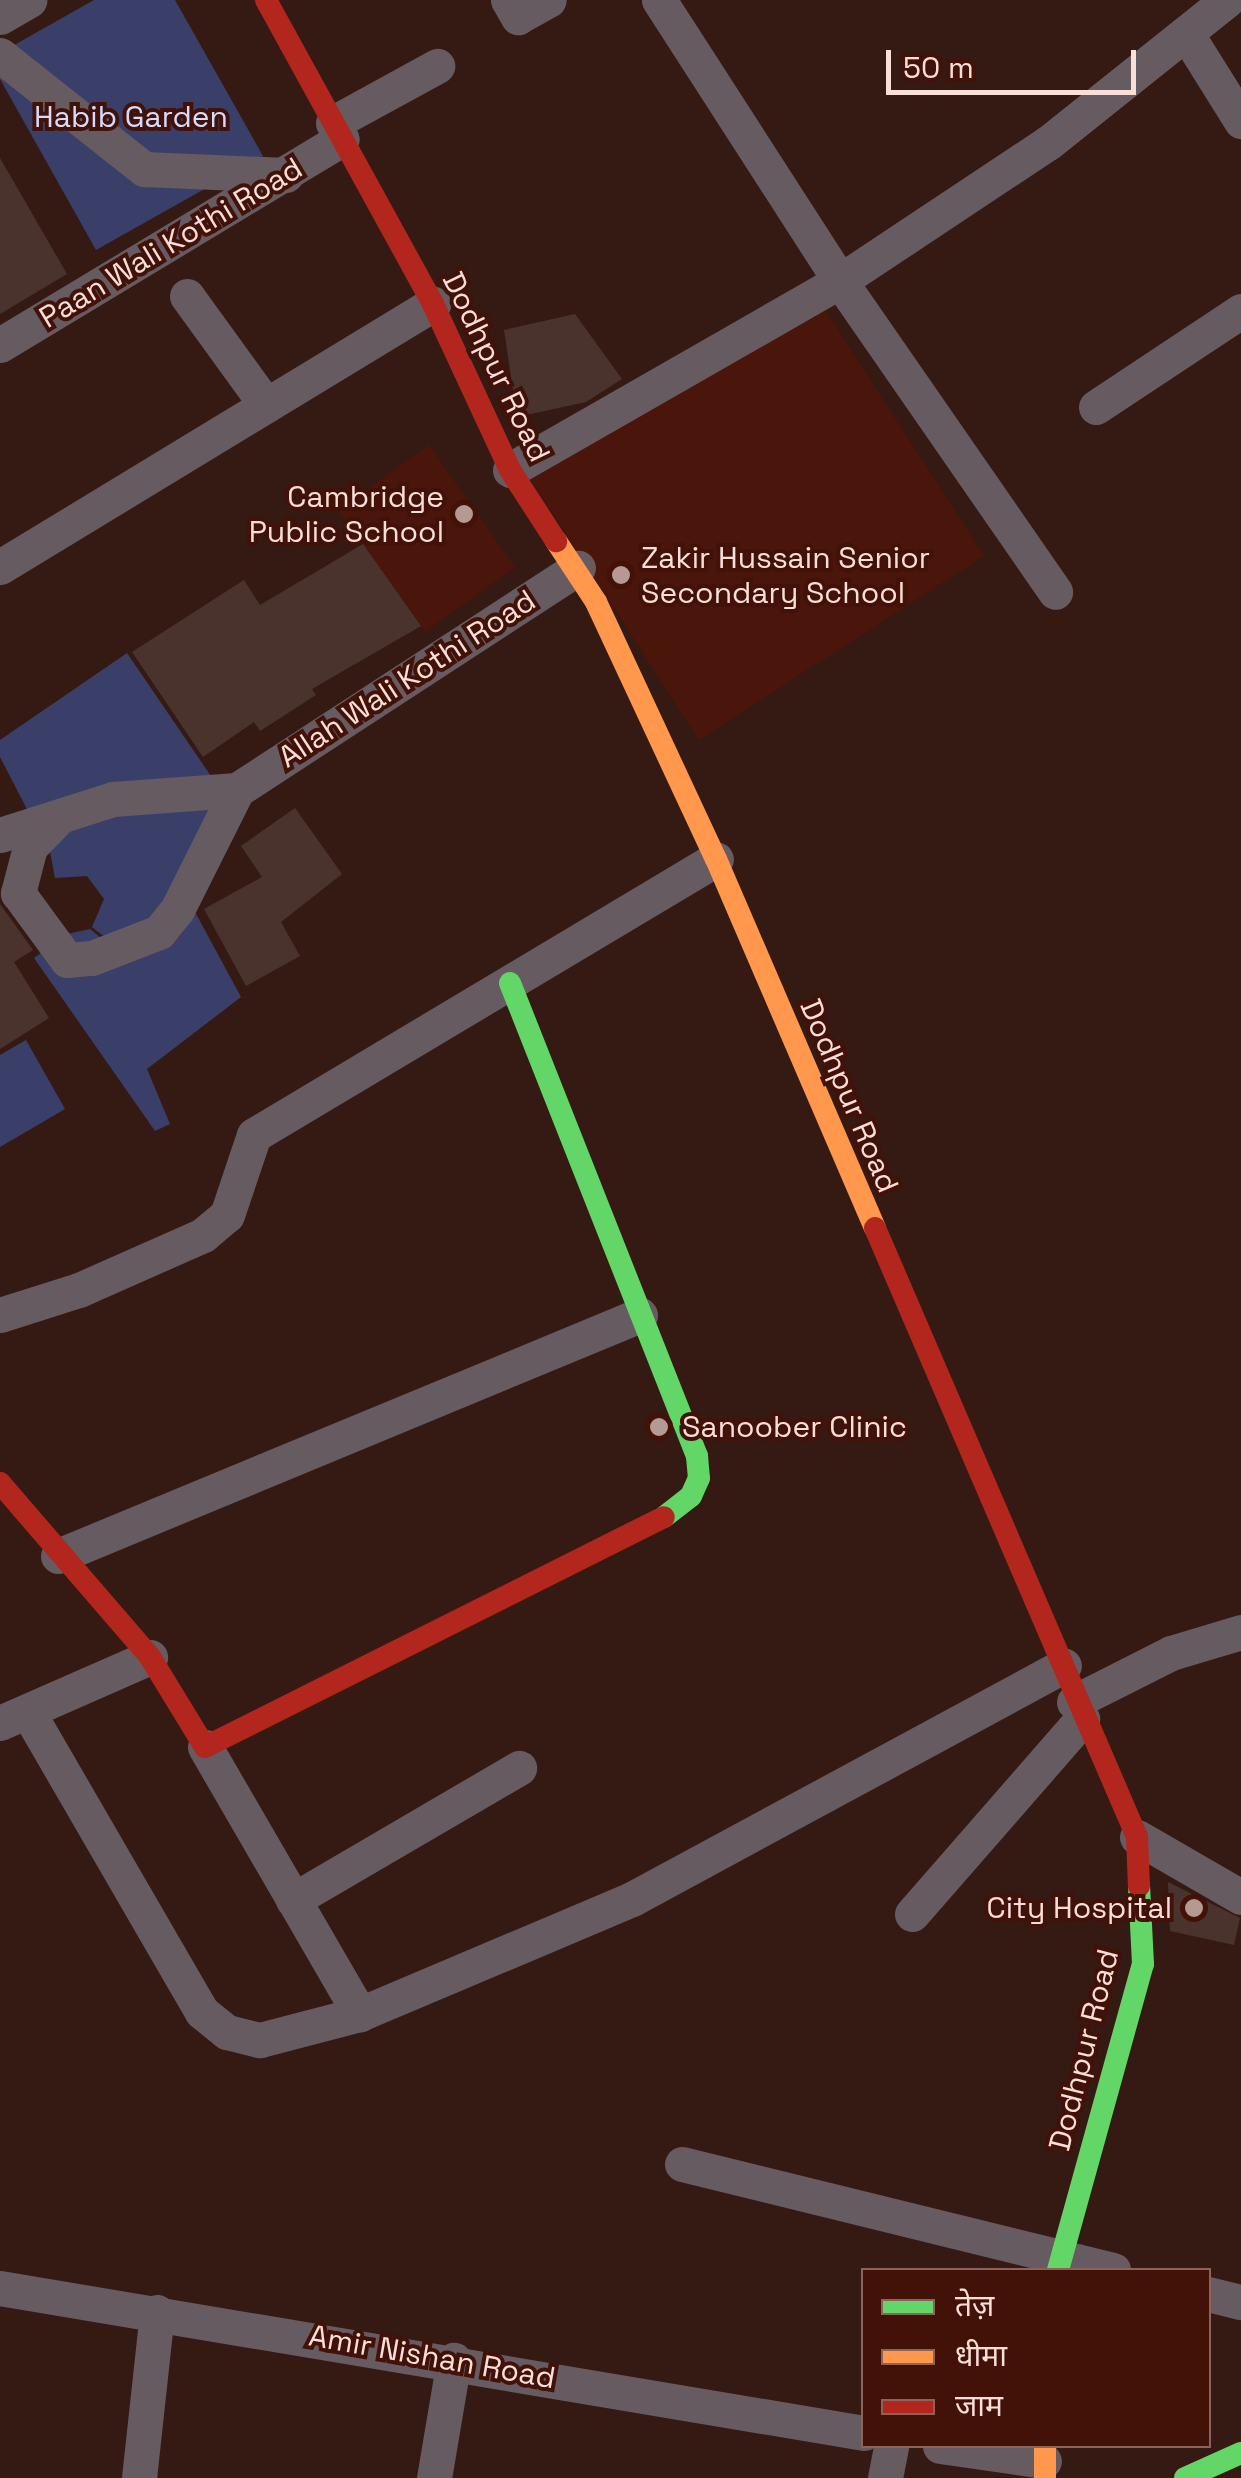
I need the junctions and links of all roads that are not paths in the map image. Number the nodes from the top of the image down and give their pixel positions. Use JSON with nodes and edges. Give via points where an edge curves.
{"nodes":[{"id":1,"x":30,"y":0,"type":"edge"},
{"id":2,"x":266,"y":0,"type":"edge"},
{"id":3,"x":508,"y":0,"type":"edge"},
{"id":4,"x":548,"y":0,"type":"edge"},
{"id":5,"x":659,"y":0,"type":"edge"},
{"id":6,"x":1226,"y":0,"type":"edge"},
{"id":7,"x":0,"y":17,"type":"edge"},
{"id":8,"x":1186,"y":33,"type":"junction"},
{"id":9,"x":0,"y":54,"type":"edge"},
{"id":10,"x":437,"y":66,"type":"dead end"},
{"id":11,"x":1241,"y":120,"type":"edge"},
{"id":12,"x":338,"y":131,"type":"junction"},
{"id":13,"x":286,"y":175,"type":"junction"},
{"id":14,"x":840,"y":281,"type":"junction"},
{"id":15,"x":187,"y":296,"type":"dead end"},
{"id":16,"x":433,"y":304,"type":"junction"},
{"id":17,"x":1241,"y":312,"type":"edge"},
{"id":18,"x":0,"y":345,"type":"edge"},
{"id":19,"x":266,"y":405,"type":"junction"},
{"id":20,"x":1096,"y":408,"type":"dead end"},
{"id":21,"x":510,"y":470,"type":"junction"},
{"id":22,"x":0,"y":567,"type":"edge"},
{"id":23,"x":578,"y":568,"type":"junction"},
{"id":24,"x":1054,"y":592,"type":"dead end"},
{"id":25,"x":237,"y":790,"type":"junction"},
{"id":26,"x":60,"y":816,"type":"junction"},
{"id":27,"x":0,"y":835,"type":"edge"},
{"id":28,"x":716,"y":859,"type":"junction"},
{"id":29,"x":510,"y":982,"type":"junction"},
{"id":30,"x":0,"y":1315,"type":"edge"},
{"id":31,"x":640,"y":1315,"type":"junction"},
{"id":32,"x":5,"y":1500,"type":"edge"},
{"id":33,"x":58,"y":1556,"type":"junction"},
{"id":34,"x":1241,"y":1632,"type":"edge"},
{"id":35,"x":150,"y":1657,"type":"junction"},
{"id":36,"x":1064,"y":1665,"type":"junction"},
{"id":37,"x":1078,"y":1711,"type":"junction"},
{"id":38,"x":14,"y":1717,"type":"edge"},
{"id":39,"x":205,"y":1747,"type":"junction"},
{"id":40,"x":519,"y":1768,"type":"dead end"},
{"id":41,"x":1137,"y":1837,"type":"junction"},
{"id":42,"x":1241,"y":1897,"type":"edge"},
{"id":43,"x":294,"y":1900,"type":"junction"},
{"id":44,"x":912,"y":1914,"type":"dead end"},
{"id":45,"x":360,"y":2014,"type":"junction"},
{"id":46,"x":682,"y":2164,"type":"dead end"},
{"id":47,"x":1059,"y":2264,"type":"edge"},
{"id":48,"x":1095,"y":2268,"type":"edge"},
{"id":49,"x":0,"y":2288,"type":"edge"},
{"id":50,"x":1211,"y":2295,"type":"edge"},
{"id":51,"x":1241,"y":2302,"type":"edge"},
{"id":52,"x":157,"y":2312,"type":"junction"},
{"id":53,"x":454,"y":2360,"type":"junction"},
{"id":54,"x":861,"y":2432,"type":"edge"},
{"id":55,"x":891,"y":2448,"type":"edge"},
{"id":56,"x":953,"y":2448,"type":"edge"},
{"id":57,"x":1241,"y":2453,"type":"edge"},
{"id":58,"x":1045,"y":2462,"type":"edge"},
{"id":59,"x":139,"y":2478,"type":"edge"},
{"id":60,"x":434,"y":2478,"type":"edge"},
{"id":61,"x":885,"y":2478,"type":"edge"},
{"id":62,"x":1185,"y":2478,"type":"edge"}],
"edges":[{"from":1,"to":7,"type":"street"},
{"from":2,"to":12,"type":"street","name":"Dodhpur Road"},
{"from":3,"to":4,"type":"street","via":[[518,17]]},
{"from":5,"to":14,"type":"street"},
{"from":6,"to":8,"type":"street"},
{"from":8,"to":11,"type":"street"},
{"from":8,"to":14,"type":"street","via":[[1048,142]]},
{"from":9,"to":13,"type":"street","via":[[144,169]]},
{"from":10,"to":12,"type":"street","name":"Paan Wali Kothi Road"},
{"from":12,"to":13,"type":"street","name":"Paan Wali Kothi Road"},
{"from":12,"to":16,"type":"street","name":"Dodhpur Road"},
{"from":13,"to":18,"type":"street","name":"Paan Wali Kothi Road"},
{"from":14,"to":21,"type":"street"},
{"from":14,"to":24,"type":"street"},
{"from":15,"to":19,"type":"street"},
{"from":16,"to":19,"type":"street"},
{"from":16,"to":21,"type":"street","name":"Dodhpur Road"},
{"from":17,"to":20,"type":"street"},
{"from":19,"to":22,"type":"street"},
{"from":21,"to":23,"type":"street","name":"Dodhpur Road"},
{"from":23,"to":25,"type":"street","name":"Allah Wali Kothi Road"},
{"from":23,"to":28,"type":"street","name":"Dodhpur Road"},
{"from":25,"to":26,"type":"street","name":"Allah Wali Kothi Road","via":[[113,799]]},
{"from":25,"to":26,"type":"street","via":[[178,910],[159,932],[92,958],[67,960],[18,892],[30,848]]},
{"from":26,"to":27,"type":"street","name":"Allah Wali Kothi Road"},
{"from":28,"to":29,"type":"street"},
{"from":28,"to":36,"type":"street","name":"Dodhpur Road","via":[[1031,1604]]},
{"from":29,"to":30,"type":"street","via":[[254,1134],[227,1215],[202,1235],[80,1290]]},
{"from":29,"to":31,"type":"street"},
{"from":31,"to":33,"type":"street"},
{"from":31,"to":39,"type":"street","via":[[697,1456],[699,1478],[691,1496],[665,1517]]},
{"from":32,"to":33,"type":"street"},
{"from":33,"to":35,"type":"street"},
{"from":34,"to":37,"type":"street","via":[[1171,1654]]},
{"from":35,"to":38,"type":"street"},
{"from":35,"to":39,"type":"street"},
{"from":36,"to":37,"type":"street","name":"Dodhpur Road"},
{"from":36,"to":45,"type":"street","via":[[632,1900]]},
{"from":37,"to":41,"type":"street","name":"Dodhpur Road"},
{"from":37,"to":44,"type":"street"},
{"from":38,"to":45,"type":"street","via":[[202,2012],[227,2032],[260,2040]]},
{"from":39,"to":43,"type":"street"},
{"from":40,"to":43,"type":"street"},
{"from":41,"to":42,"type":"street"},
{"from":41,"to":47,"type":"street","name":"Dodhpur Road","via":[[1143,1964]]},
{"from":43,"to":45,"type":"street"},
{"from":46,"to":47,"type":"street"},
{"from":47,"to":48,"type":"street"},
{"from":49,"to":52,"type":"street","name":"Amir Nishan Road"},
{"from":50,"to":51,"type":"street"},
{"from":52,"to":53,"type":"street","name":"Amir Nishan Road"},
{"from":52,"to":59,"type":"street"},
{"from":53,"to":54,"type":"street","name":"Amir Nishan Road"},
{"from":53,"to":60,"type":"street"},
{"from":55,"to":61,"type":"street"},
{"from":56,"to":58,"type":"street"},
{"from":57,"to":62,"type":"street"}]}
